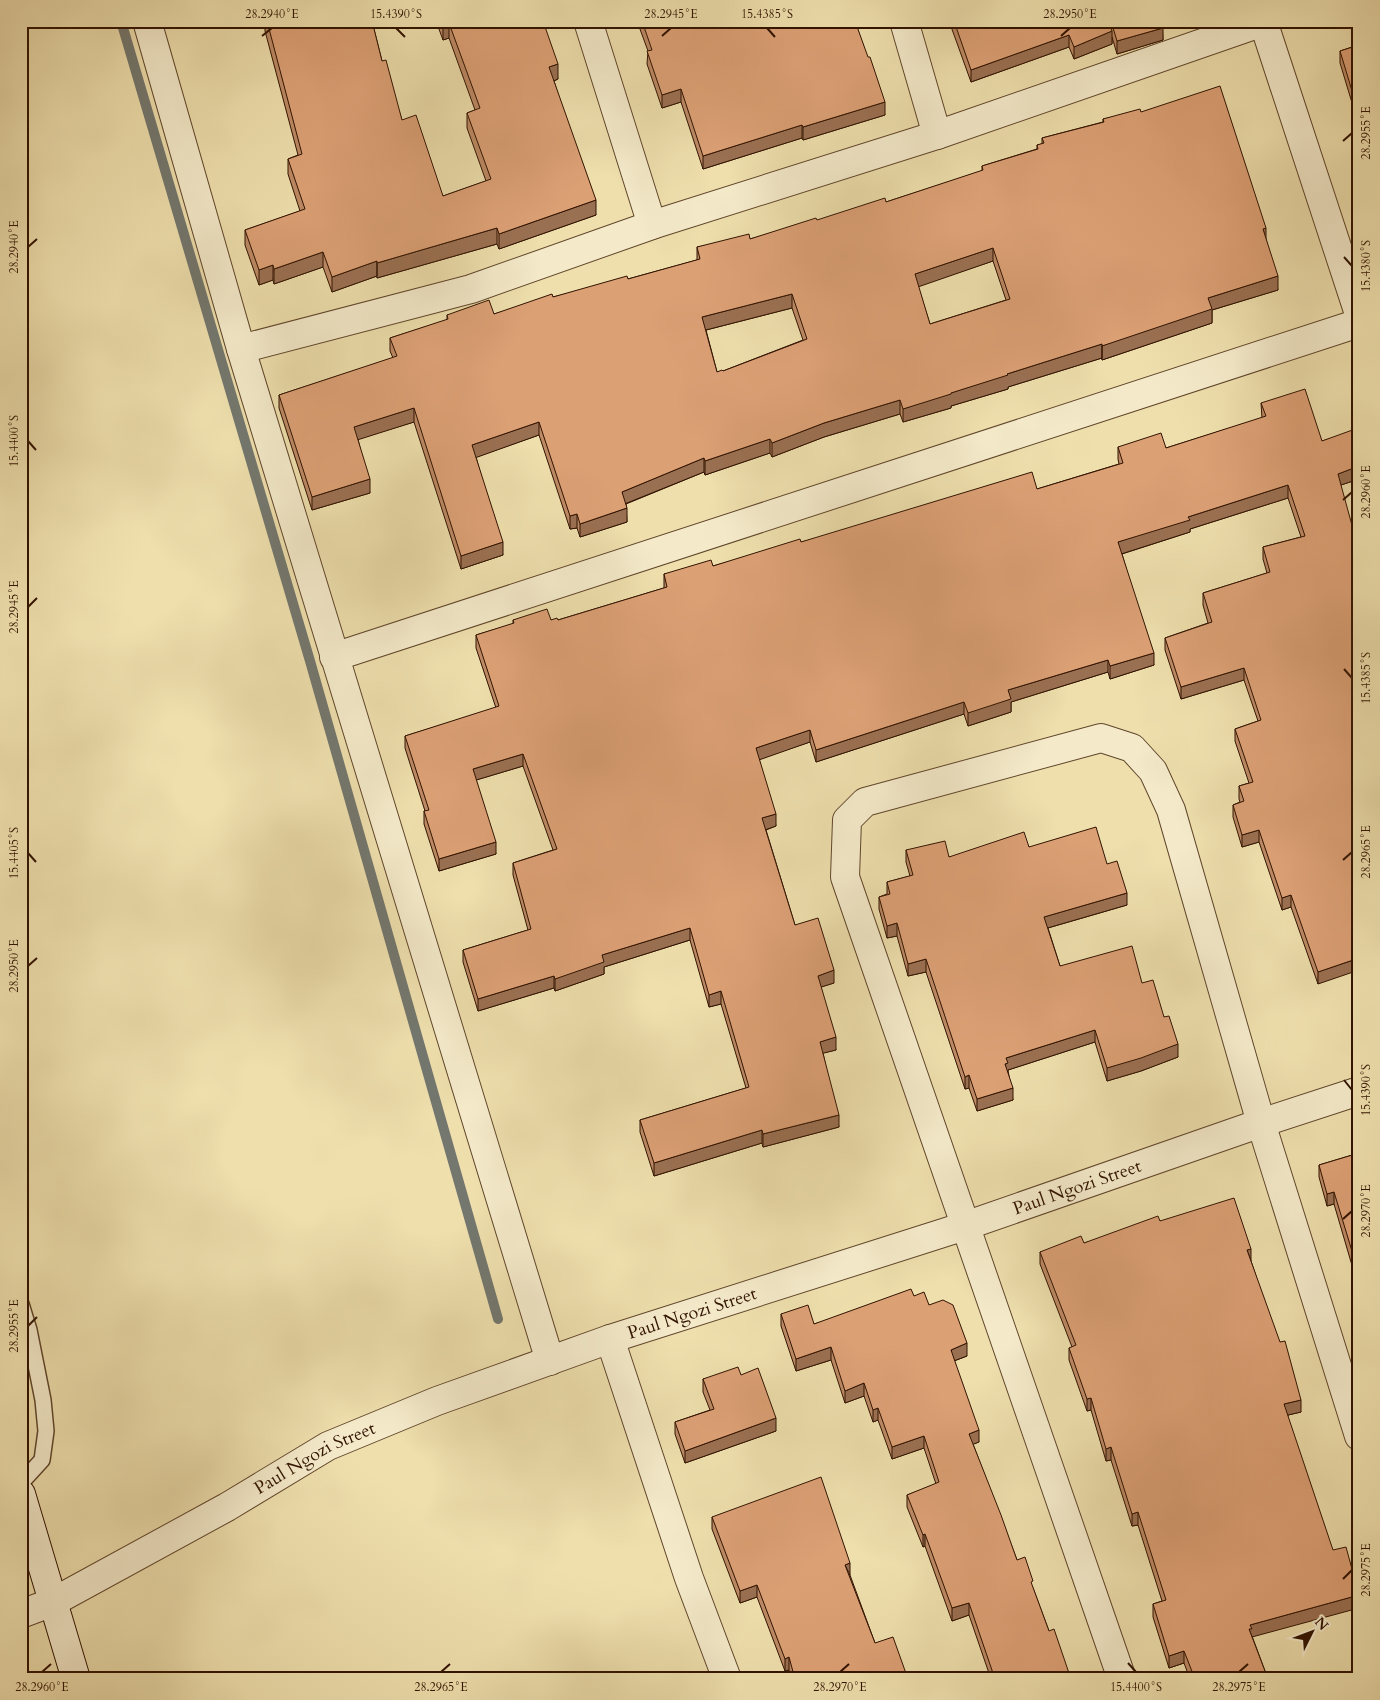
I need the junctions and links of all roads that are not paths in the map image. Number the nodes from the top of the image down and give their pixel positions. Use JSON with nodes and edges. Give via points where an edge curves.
{"nodes":[{"id":1,"x":147,"y":21,"type":"edge"},
{"id":2,"x":588,"y":21,"type":"edge"},
{"id":3,"x":904,"y":21,"type":"edge"},
{"id":4,"x":1263,"y":22,"type":"edge"},
{"id":5,"x":937,"y":135,"type":"junction"},
{"id":6,"x":652,"y":225,"type":"junction"},
{"id":7,"x":1359,"y":314,"type":"edge"},
{"id":8,"x":1359,"y":323,"type":"edge"},
{"id":9,"x":241,"y":349,"type":"junction"},
{"id":10,"x":334,"y":657,"type":"junction"},
{"id":11,"x":1359,"y":1091,"type":"edge"},
{"id":12,"x":1261,"y":1123,"type":"junction"},
{"id":13,"x":965,"y":1226,"type":"junction"},
{"id":14,"x":21,"y":1304,"type":"edge"},
{"id":15,"x":610,"y":1339,"type":"junction"},
{"id":16,"x":550,"y":1361,"type":"junction"},
{"id":17,"x":1358,"y":1430,"type":"edge"},
{"id":18,"x":21,"y":1483,"type":"edge"},
{"id":19,"x":21,"y":1494,"type":"edge"},
{"id":20,"x":53,"y":1602,"type":"junction"},
{"id":21,"x":21,"y":1614,"type":"edge"},
{"id":22,"x":76,"y":1679,"type":"edge"},
{"id":23,"x":727,"y":1679,"type":"edge"},
{"id":24,"x":1122,"y":1679,"type":"edge"}],
"edges":[{"from":1,"to":9,"type":"street"},
{"from":2,"to":6,"type":"street"},
{"from":3,"to":5,"type":"street"},
{"from":4,"to":5,"type":"street"},
{"from":4,"to":7,"type":"street"},
{"from":5,"to":6,"type":"street"},
{"from":6,"to":9,"type":"street","via":[[471,288]]},
{"from":8,"to":10,"type":"street"},
{"from":9,"to":10,"type":"street"},
{"from":10,"to":16,"type":"street"},
{"from":11,"to":12,"type":"street","name":"Paul Ngozi Street"},
{"from":12,"to":13,"type":"street","name":"Paul Ngozi Street"},
{"from":12,"to":13,"type":"street","via":[[1171,810],[1153,771],[1132,748],[1101,738],[865,802],[847,820],[845,877]]},
{"from":12,"to":17,"type":"street"},
{"from":13,"to":15,"type":"street","name":"Paul Ngozi Street"},
{"from":13,"to":24,"type":"street"},
{"from":14,"to":18,"type":"lane","via":[[43,1400],[46,1431],[42,1460]]},
{"from":15,"to":16,"type":"street","name":"Paul Ngozi Street"},
{"from":15,"to":23,"type":"street"},
{"from":16,"to":20,"type":"street","name":"Paul Ngozi Street","via":[[437,1401],[328,1446],[227,1508]]},
{"from":19,"to":20,"type":"street"},
{"from":20,"to":21,"type":"street","name":"Paul Ngozi Street"},
{"from":20,"to":22,"type":"street"}]}
